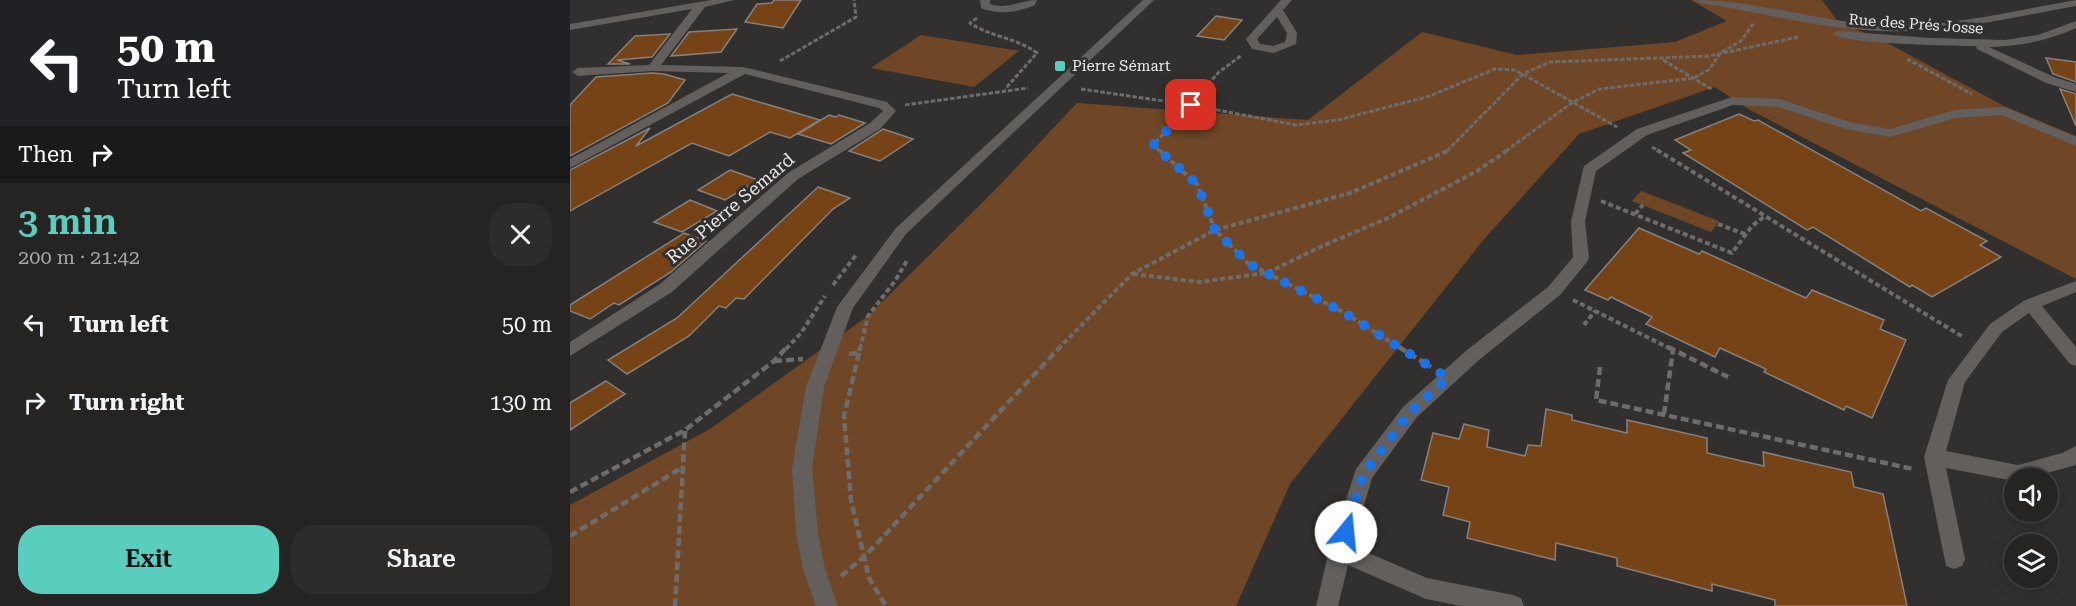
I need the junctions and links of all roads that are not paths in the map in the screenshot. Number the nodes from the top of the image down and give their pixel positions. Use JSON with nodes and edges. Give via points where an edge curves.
{"nodes":[{"id":1,"x":729,"y":0,"type":"edge"},
{"id":2,"x":1032,"y":0,"type":"edge"},
{"id":3,"x":1149,"y":0,"type":"edge"},
{"id":4,"x":1287,"y":0,"type":"edge"},
{"id":5,"x":1701,"y":0,"type":"edge"},
{"id":6,"x":2076,"y":3,"type":"edge"},
{"id":7,"x":987,"y":4,"type":"edge"},
{"id":8,"x":701,"y":5,"type":"junction"},
{"id":9,"x":1754,"y":8,"type":"junction"},
{"id":10,"x":1278,"y":10,"type":"junction"},
{"id":11,"x":2076,"y":24,"type":"edge"},
{"id":12,"x":1934,"y":26,"type":"junction"},
{"id":13,"x":570,"y":27,"type":"edge"},
{"id":14,"x":1972,"y":43,"type":"junction"},
{"id":15,"x":652,"y":68,"type":"junction"},
{"id":16,"x":743,"y":70,"type":"junction"},
{"id":17,"x":579,"y":72,"type":"dead end"},
{"id":18,"x":2076,"y":88,"type":"edge"},
{"id":19,"x":2076,"y":142,"type":"edge"},
{"id":20,"x":570,"y":164,"type":"edge"},
{"id":21,"x":2076,"y":286,"type":"edge"},
{"id":22,"x":2031,"y":304,"type":"junction"},
{"id":23,"x":570,"y":350,"type":"edge"},
{"id":24,"x":2076,"y":359,"type":"edge"},
{"id":25,"x":2076,"y":454,"type":"edge"},
{"id":26,"x":1936,"y":466,"type":"junction"},
{"id":27,"x":1340,"y":551,"type":"junction"},
{"id":28,"x":1954,"y":559,"type":"dead end"},
{"id":29,"x":827,"y":606,"type":"edge"},
{"id":30,"x":1327,"y":606,"type":"edge"},
{"id":31,"x":1513,"y":606,"type":"edge"}],
"edges":[{"from":1,"to":8,"type":"street"},
{"from":2,"to":7,"type":"street","via":[[1015,10],[995,10]]},
{"from":3,"to":29,"type":"street","via":[[901,231],[845,307],[815,387],[802,468],[814,569]]},
{"from":4,"to":10,"type":"street"},
{"from":5,"to":9,"type":"street","name":"Rue des Prés Josse"},
{"from":6,"to":12,"type":"street","name":"Rue des Prés Josse"},
{"from":8,"to":13,"type":"street"},
{"from":8,"to":15,"type":"street"},
{"from":9,"to":12,"type":"street","name":"Rue des Prés Josse","via":[[1880,28]]},
{"from":9,"to":14,"type":"street","name":"Rue des Prés Josse","via":[[1822,32]]},
{"from":10,"to":10,"type":"street","via":[[1251,39],[1256,47],[1274,50],[1290,45],[1292,33]]},
{"from":11,"to":14,"type":"street","name":"Rue des Prés Josse","via":[[2022,43]]},
{"from":12,"to":14,"type":"street"},
{"from":14,"to":18,"type":"street"},
{"from":15,"to":16,"type":"street"},
{"from":15,"to":17,"type":"street"},
{"from":16,"to":20,"type":"street"},
{"from":16,"to":23,"type":"street","name":"Rue Pierre Semard","via":[[883,105],[890,111],[875,126],[793,176],[666,288]]},
{"from":19,"to":27,"type":"street","via":[[2004,111],[1955,114],[1890,133],[1851,126],[1779,103],[1732,101],[1634,136],[1589,168],[1578,221],[1581,258],[1554,291],[1410,412],[1363,475]]},
{"from":21,"to":22,"type":"street"},
{"from":22,"to":24,"type":"street"},
{"from":22,"to":26,"type":"street","via":[[1996,328],[1957,380]]},
{"from":25,"to":26,"type":"street","via":[[2068,460],[2018,473]]},
{"from":26,"to":28,"type":"street"},
{"from":27,"to":30,"type":"street"},
{"from":27,"to":31,"type":"street","via":[[1426,588]]}]}
